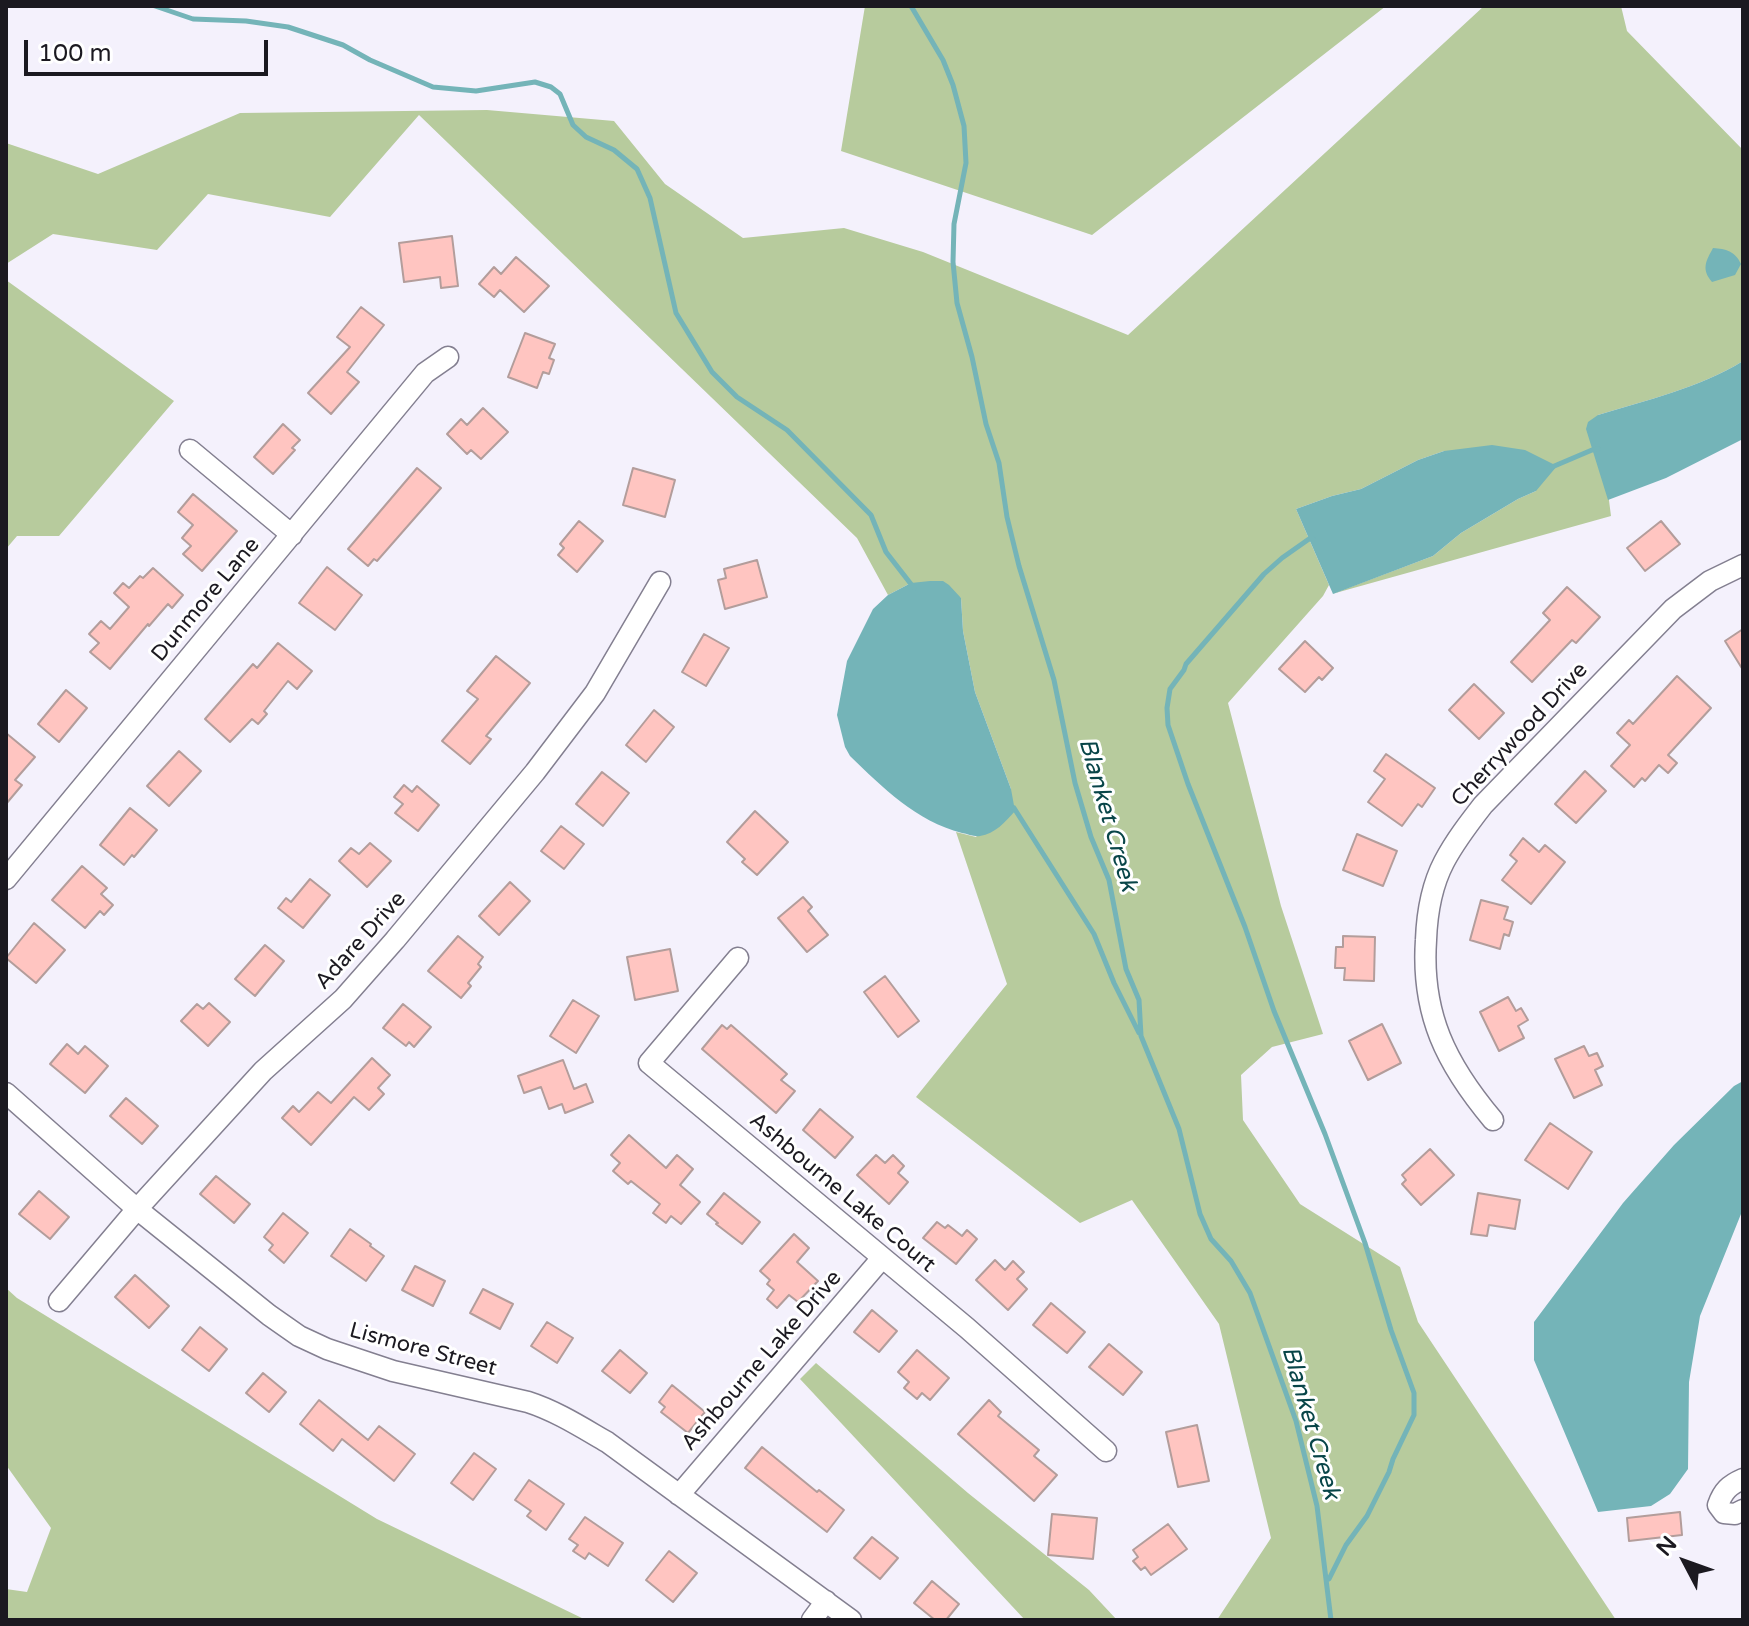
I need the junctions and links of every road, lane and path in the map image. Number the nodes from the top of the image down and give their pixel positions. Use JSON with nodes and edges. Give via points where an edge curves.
{"nodes":[{"id":1,"x":448,"y":357,"type":"dead end"},
{"id":2,"x":190,"y":450,"type":"dead end"},
{"id":3,"x":292,"y":535,"type":"junction"},
{"id":4,"x":1743,"y":565,"type":"edge"},
{"id":5,"x":660,"y":582,"type":"dead end"},
{"id":6,"x":6,"y":879,"type":"edge"},
{"id":7,"x":738,"y":958,"type":"dead end"},
{"id":8,"x":6,"y":1093,"type":"edge"},
{"id":9,"x":1493,"y":1120,"type":"dead end"},
{"id":10,"x":137,"y":1209,"type":"junction"},
{"id":11,"x":882,"y":1258,"type":"junction"},
{"id":12,"x":59,"y":1301,"type":"dead end"},
{"id":13,"x":1106,"y":1451,"type":"dead end"},
{"id":14,"x":1743,"y":1479,"type":"edge"},
{"id":15,"x":679,"y":1495,"type":"junction"},
{"id":16,"x":1743,"y":1510,"type":"edge"},
{"id":17,"x":826,"y":1601,"type":"junction"},
{"id":18,"x":812,"y":1620,"type":"edge"},
{"id":19,"x":851,"y":1620,"type":"edge"}],
"edges":[{"from":1,"to":3,"type":"street","name":"Dunmore Lane","via":[[425,373]]},
{"from":2,"to":3,"type":"street"},
{"from":3,"to":6,"type":"street","name":"Dunmore Lane"},
{"from":4,"to":9,"type":"street","name":"Cherrywood Drive","via":[[1710,581],[1673,609],[1483,805],[1443,863],[1427,917],[1425,983],[1442,1042]]},
{"from":5,"to":10,"type":"street","name":"Adare Drive","via":[[595,693],[435,892],[343,999],[263,1071]]},
{"from":7,"to":11,"type":"street","name":"Ashbourne Lake Court","via":[[649,1063]]},
{"from":8,"to":10,"type":"street","name":"Lismore Street"},
{"from":10,"to":12,"type":"street","name":"Adare Drive"},
{"from":10,"to":15,"type":"street","name":"Lismore Street","via":[[299,1336],[393,1371],[542,1406],[607,1442]]},
{"from":11,"to":13,"type":"street","name":"Ashbourne Lake Court"},
{"from":11,"to":15,"type":"street","name":"Ashbourne Lake Drive"},
{"from":14,"to":16,"type":"street","via":[[1722,1492],[1718,1505],[1724,1513]]},
{"from":15,"to":17,"type":"street","name":"Lismore Street"},
{"from":17,"to":18,"type":"street"},
{"from":17,"to":19,"type":"street","name":"Lismore Street"}]}
